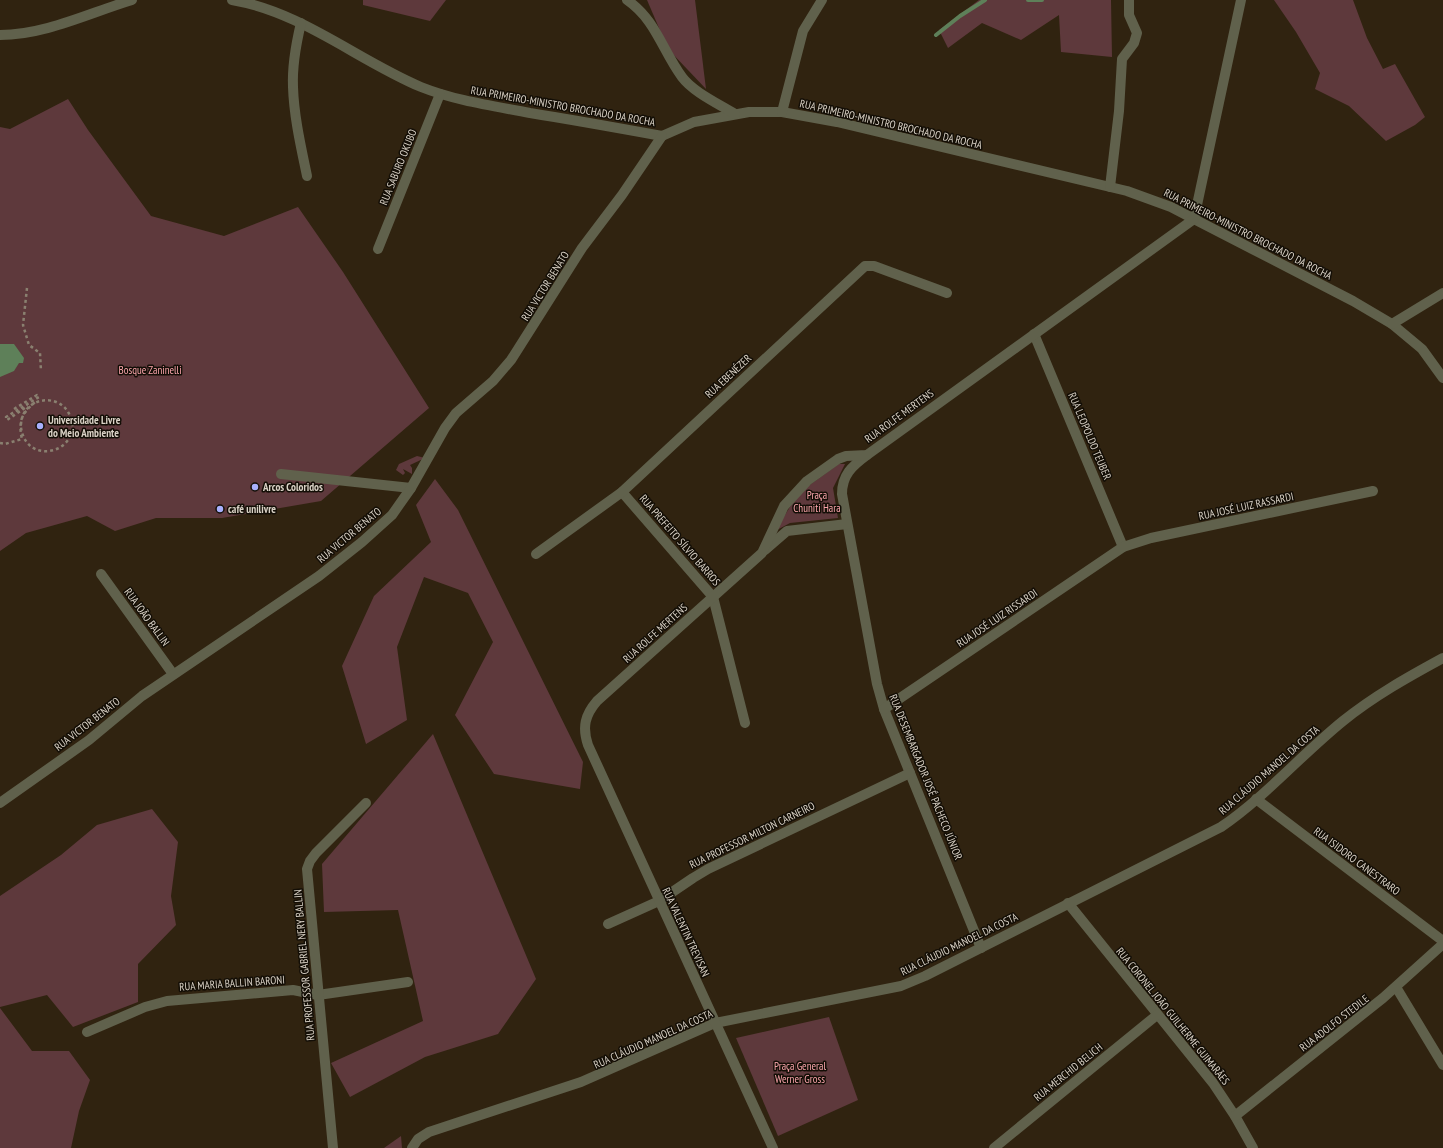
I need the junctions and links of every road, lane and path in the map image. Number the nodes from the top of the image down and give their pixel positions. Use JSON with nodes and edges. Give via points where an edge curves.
{"nodes":[{"id":1,"x":132,"y":0,"type":"edge"},
{"id":2,"x":234,"y":0,"type":"edge"},
{"id":3,"x":627,"y":0,"type":"edge"},
{"id":4,"x":822,"y":0,"type":"edge"},
{"id":5,"x":1129,"y":0,"type":"edge"},
{"id":6,"x":1241,"y":0,"type":"edge"},
{"id":7,"x":113,"y":3,"type":"edge"},
{"id":8,"x":301,"y":23,"type":"junction"},
{"id":9,"x":0,"y":35,"type":"edge"},
{"id":10,"x":440,"y":94,"type":"junction"},
{"id":11,"x":782,"y":112,"type":"junction"},
{"id":12,"x":735,"y":114,"type":"junction"},
{"id":13,"x":662,"y":136,"type":"junction"},
{"id":14,"x":307,"y":176,"type":"dead end"},
{"id":15,"x":1110,"y":186,"type":"junction"},
{"id":16,"x":1194,"y":219,"type":"junction"},
{"id":17,"x":378,"y":249,"type":"dead end"},
{"id":18,"x":27,"y":288,"type":"dead end"},
{"id":19,"x":948,"y":292,"type":"dead end"},
{"id":20,"x":1443,"y":293,"type":"edge"},
{"id":21,"x":1392,"y":324,"type":"junction"},
{"id":22,"x":1034,"y":334,"type":"junction"},
{"id":23,"x":41,"y":371,"type":"dead end"},
{"id":24,"x":1443,"y":378,"type":"edge"},
{"id":25,"x":14,"y":409,"type":"dead end"},
{"id":26,"x":0,"y":443,"type":"edge"},
{"id":27,"x":867,"y":455,"type":"junction"},
{"id":28,"x":281,"y":474,"type":"dead end"},
{"id":29,"x":411,"y":488,"type":"junction"},
{"id":30,"x":1374,"y":491,"type":"dead end"},
{"id":31,"x":622,"y":492,"type":"junction"},
{"id":32,"x":847,"y":524,"type":"junction"},
{"id":33,"x":1123,"y":547,"type":"junction"},
{"id":34,"x":762,"y":553,"type":"junction"},
{"id":35,"x":536,"y":554,"type":"dead end"},
{"id":36,"x":101,"y":574,"type":"dead end"},
{"id":37,"x":713,"y":597,"type":"junction"},
{"id":38,"x":1443,"y":658,"type":"edge"},
{"id":39,"x":173,"y":674,"type":"junction"},
{"id":40,"x":884,"y":709,"type":"junction"},
{"id":41,"x":745,"y":723,"type":"dead end"},
{"id":42,"x":584,"y":724,"type":"joint"},
{"id":43,"x":910,"y":773,"type":"junction"},
{"id":44,"x":1256,"y":799,"type":"junction"},
{"id":45,"x":0,"y":803,"type":"edge"},
{"id":46,"x":366,"y":803,"type":"dead end"},
{"id":47,"x":659,"y":901,"type":"junction"},
{"id":48,"x":1068,"y":904,"type":"junction"},
{"id":49,"x":608,"y":924,"type":"dead end"},
{"id":50,"x":1443,"y":942,"type":"edge"},
{"id":51,"x":981,"y":948,"type":"junction"},
{"id":52,"x":408,"y":982,"type":"dead end"},
{"id":53,"x":1396,"y":987,"type":"junction"},
{"id":54,"x":318,"y":995,"type":"junction"},
{"id":55,"x":1157,"y":1015,"type":"junction"},
{"id":56,"x":715,"y":1023,"type":"junction"},
{"id":57,"x":87,"y":1032,"type":"dead end"},
{"id":58,"x":1443,"y":1065,"type":"edge"},
{"id":59,"x":1236,"y":1116,"type":"junction"},
{"id":60,"x":334,"y":1148,"type":"edge"},
{"id":61,"x":412,"y":1148,"type":"edge"},
{"id":62,"x":773,"y":1148,"type":"edge"},
{"id":63,"x":994,"y":1148,"type":"edge"},
{"id":64,"x":1253,"y":1148,"type":"edge"}],
"edges":[{"from":1,"to":7,"type":"street"},
{"from":2,"to":8,"type":"street","name":"RUA PRIMEIRO-MINISTRO BROCHADO DA ROCHA"},
{"from":3,"to":12,"type":"street","via":[[640,9],[651,22],[683,78],[707,98]]},
{"from":4,"to":11,"type":"street","via":[[803,31]]},
{"from":5,"to":15,"type":"street","via":[[1129,15],[1137,33],[1134,43],[1122,59]]},
{"from":6,"to":16,"type":"street"},
{"from":7,"to":9,"type":"street","via":[[41,29]]},
{"from":8,"to":10,"type":"street","name":"RUA PRIMEIRO-MINISTRO BROCHADO DA ROCHA","via":[[402,78]]},
{"from":8,"to":14,"type":"street","via":[[294,61],[293,87]]},
{"from":10,"to":13,"type":"street","name":"RUA PRIMEIRO-MINISTRO BROCHADO DA ROCHA","via":[[486,105]]},
{"from":10,"to":17,"type":"street","name":"RUA SABURO OKUBO"},
{"from":11,"to":12,"type":"street","name":"RUA PRIMEIRO-MINISTRO BROCHADO DA ROCHA"},
{"from":11,"to":15,"type":"street","name":"RUA PRIMEIRO-MINISTRO BROCHADO DA ROCHA","via":[[837,122]]},
{"from":12,"to":13,"type":"street","name":"RUA PRIMEIRO-MINISTRO BROCHADO DA ROCHA","via":[[685,125]]},
{"from":13,"to":29,"type":"street","name":"RUA VICTOR BENATO","via":[[582,248],[511,360],[456,413]]},
{"from":15,"to":16,"type":"street","name":"RUA PRIMEIRO-MINISTRO BROCHADO DA ROCHA","via":[[1148,198]]},
{"from":16,"to":21,"type":"street","name":"RUA PRIMEIRO-MINISTRO BROCHADO DA ROCHA","via":[[1353,301]]},
{"from":16,"to":22,"type":"street","name":"RUA ROLFE MERTENS"},
{"from":18,"to":23,"type":"path","via":[[23,325],[29,345],[40,353]]},
{"from":19,"to":31,"type":"street","name":"RUA EBENÉZER","via":[[874,266],[865,266]]},
{"from":20,"to":21,"type":"street"},
{"from":21,"to":24,"type":"street","name":"RUA PRIMEIRO-MINISTRO BROCHADO DA ROCHA","via":[[1422,349]]},
{"from":22,"to":27,"type":"street","name":"RUA ROLFE MERTENS"},
{"from":22,"to":33,"type":"street","name":"RUA LEOPOLDO TEUBER"},
{"from":25,"to":26,"type":"path","via":[[38,395],[39,397],[6,417],[7,420],[36,401],[32,405],[28,410],[23,415],[21,428],[25,440],[35,449],[44,452],[61,448],[71,434],[72,426],[67,410],[58,403],[46,400],[34,404],[31,406],[22,414],[19,428],[22,440]]},
{"from":27,"to":32,"type":"street","name":"RUA DESEMBARGADOR JOSÉ PACHECO JÚNIOR","via":[[851,467],[843,480],[842,494]]},
{"from":27,"to":34,"type":"street","name":"RUA ROLFE MERTENS","via":[[850,455],[838,459],[807,481],[784,506]]},
{"from":28,"to":29,"type":"street"},
{"from":29,"to":39,"type":"street","name":"RUA VICTOR BENATO","via":[[392,514],[343,558],[269,611]]},
{"from":30,"to":33,"type":"street","name":"RUA JOSÉ LUIZ RASSARDI","via":[[1151,538]]},
{"from":31,"to":35,"type":"street","name":"RUA EBENÉZER"},
{"from":31,"to":37,"type":"street","name":"RUA PREFEITO SÍLVIO BARROS"},
{"from":32,"to":34,"type":"street","via":[[787,531]]},
{"from":32,"to":40,"type":"street","name":"RUA DESEMBARGADOR JOSÉ PACHECO JÚNIOR"},
{"from":33,"to":40,"type":"street","name":"RUA JOSÉ LUIZ RISSARDI"},
{"from":34,"to":37,"type":"street","name":"RUA ROLFE MERTENS"},
{"from":36,"to":39,"type":"street","name":"RUA JOÃO BALLIN"},
{"from":37,"to":41,"type":"street","name":"RUA PREFEITO SÍLVIO BARROS"},
{"from":37,"to":42,"type":"street","name":"RUA ROLFE MERTENS","via":[[597,701]]},
{"from":38,"to":44,"type":"street","name":"RUA CLÁUDIO MANOEL DA COSTA","via":[[1360,707]]},
{"from":39,"to":45,"type":"street","name":"RUA VICTOR BENATO","via":[[89,740]]},
{"from":40,"to":43,"type":"street","name":"RUA DESEMBARGADOR JOSÉ PACHECO JÚNIOR"},
{"from":42,"to":47,"type":"street","name":"RUA VALENTIN TREVISAN","via":[[588,745]]},
{"from":43,"to":47,"type":"street","name":"RUA PROFESSOR MILTON CARNEIRO","via":[[708,869]]},
{"from":43,"to":51,"type":"street","name":"RUA DESEMBARGADOR JOSÉ PACHECO JÚNIOR"},
{"from":44,"to":48,"type":"street","name":"RUA CLÁUDIO MANOEL DA COSTA","via":[[1234,819],[1209,834]]},
{"from":44,"to":50,"type":"street","name":"RUA ISIDORO CANESTRARO"},
{"from":46,"to":54,"type":"street","name":"RUA PROFESSOR GABRIEL NERY BALLIN","via":[[316,853],[307,869]]},
{"from":47,"to":49,"type":"street","name":"RUA PROFESSOR MILTON CARNEIRO"},
{"from":47,"to":56,"type":"street","name":"RUA VALENTIN TREVISAN"},
{"from":48,"to":51,"type":"street","name":"RUA CLÁUDIO MANOEL DA COSTA"},
{"from":48,"to":55,"type":"street","name":"RUA CORONEL JOÃO GUILHERME GUIMARÃES"},
{"from":50,"to":53,"type":"street","name":"RUA ADOLFO STEDILE"},
{"from":51,"to":56,"type":"street","name":"RUA CLÁUDIO MANOEL DA COSTA","via":[[901,986]]},
{"from":52,"to":54,"type":"street","name":"RUA MARIA BALLIN BARONI"},
{"from":53,"to":58,"type":"street"},
{"from":53,"to":59,"type":"street","name":"RUA ADOLFO STEDILE"},
{"from":54,"to":57,"type":"street","name":"RUA MARIA BALLIN BARONI","via":[[293,990],[167,1000],[144,1007]]},
{"from":54,"to":60,"type":"street","name":"RUA PROFESSOR GABRIEL NERY BALLIN"},
{"from":55,"to":59,"type":"street","name":"RUA CORONEL JOÃO GUILHERME GUIMARÃES","via":[[1213,1083]]},
{"from":55,"to":63,"type":"street","name":"RUA MERCHID BELICH"},
{"from":56,"to":61,"type":"street","name":"RUA CLÁUDIO MANOEL DA COSTA","via":[[582,1082],[429,1132],[418,1139]]},
{"from":56,"to":62,"type":"street","name":"RUA VALENTIN TREVISAN"},
{"from":59,"to":64,"type":"street","name":"RUA CORONEL JOÃO GUILHERME GUIMARÃES"}]}
